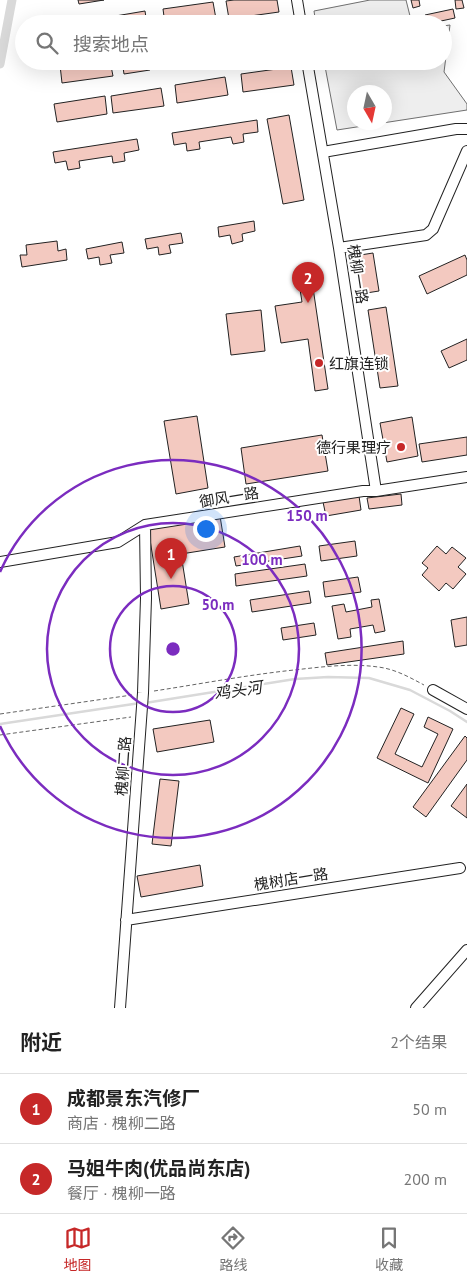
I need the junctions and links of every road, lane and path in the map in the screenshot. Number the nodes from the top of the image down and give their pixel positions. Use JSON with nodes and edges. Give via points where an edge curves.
{"nodes":[{"id":1,"x":297,"y":0,"type":"edge"},
{"id":2,"x":300,"y":15,"type":"edge"},
{"id":3,"x":309,"y":70,"type":"edge"},
{"id":4,"x":467,"y":122,"type":"edge"},
{"id":5,"x":462,"y":129,"type":"edge"},
{"id":6,"x":467,"y":151,"type":"edge"},
{"id":7,"x":323,"y":152,"type":"junction"},
{"id":8,"x":339,"y":248,"type":"junction"},
{"id":9,"x":467,"y":477,"type":"edge"},
{"id":10,"x":376,"y":491,"type":"junction"},
{"id":11,"x":145,"y":525,"type":"junction"},
{"id":12,"x":0,"y":562,"type":"edge"},
{"id":13,"x":434,"y":690,"type":"joint"},
{"id":14,"x":143,"y":693,"type":"junction"},
{"id":15,"x":467,"y":709,"type":"edge"},
{"id":16,"x":0,"y":714,"type":"edge"},
{"id":17,"x":141,"y":716,"type":"junction"},
{"id":18,"x":0,"y":735,"type":"edge"},
{"id":19,"x":460,"y":868,"type":"dead end"},
{"id":20,"x":126,"y":920,"type":"junction"},
{"id":21,"x":467,"y":950,"type":"edge"},
{"id":22,"x":120,"y":1008,"type":"edge"},
{"id":23,"x":416,"y":1008,"type":"edge"}],
"edges":[{"from":1,"to":2,"type":"street"},
{"from":3,"to":7,"type":"street","name":"槐柳一路"},
{"from":4,"to":5,"type":"street"},
{"from":5,"to":7,"type":"street"},
{"from":6,"to":8,"type":"street","via":[[433,229],[426,234]]},
{"from":7,"to":8,"type":"street","name":"槐柳一路"},
{"from":8,"to":10,"type":"street","name":"槐柳一路"},
{"from":9,"to":10,"type":"street","name":"御风一路"},
{"from":10,"to":11,"type":"street","name":"御风一路"},
{"from":11,"to":12,"type":"street","name":"御风一路","via":[[118,542]]},
{"from":11,"to":14,"type":"street","name":"槐柳二路"},
{"from":13,"to":14,"type":"path","via":[[399,672],[349,665],[269,673]]},
{"from":13,"to":15,"type":"street"},
{"from":14,"to":16,"type":"path"},
{"from":14,"to":17,"type":"street","name":"槐柳二路"},
{"from":17,"to":18,"type":"path"},
{"from":17,"to":20,"type":"street","name":"槐柳二路"},
{"from":19,"to":20,"type":"street","name":"槐树店一路"},
{"from":20,"to":22,"type":"street","name":"槐柳二路"},
{"from":21,"to":23,"type":"street"}]}
